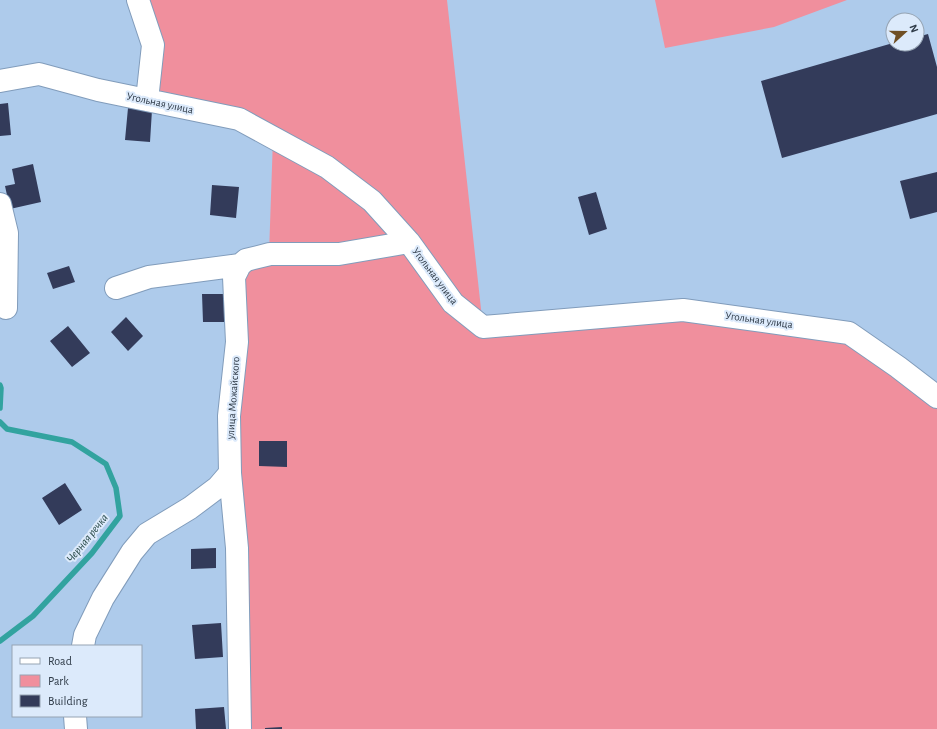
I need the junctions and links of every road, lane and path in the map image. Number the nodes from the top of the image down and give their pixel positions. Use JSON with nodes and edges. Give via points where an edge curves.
{"nodes":[{"id":1,"x":138,"y":0,"type":"edge"},
{"id":2,"x":0,"y":81,"type":"edge"},
{"id":3,"x":147,"y":100,"type":"junction"},
{"id":4,"x":0,"y":204,"type":"edge"},
{"id":5,"x":410,"y":242,"type":"junction"},
{"id":6,"x":240,"y":265,"type":"junction"},
{"id":7,"x":116,"y":288,"type":"dead end"},
{"id":8,"x":6,"y":308,"type":"dead end"},
{"id":9,"x":937,"y":397,"type":"edge"},
{"id":10,"x":230,"y":473,"type":"junction"},
{"id":11,"x":83,"y":645,"type":"edge"},
{"id":12,"x":75,"y":717,"type":"edge"},
{"id":13,"x":76,"y":729,"type":"edge"},
{"id":14,"x":240,"y":729,"type":"edge"}],
"edges":[{"from":1,"to":3,"type":"street","via":[[153,45]]},
{"from":2,"to":3,"type":"street","name":"Угольная улица","via":[[40,74]]},
{"from":3,"to":5,"type":"street","name":"Угольная улица","via":[[239,119],[327,167],[372,201]]},
{"from":4,"to":8,"type":"street","via":[[7,233]]},
{"from":5,"to":6,"type":"street","via":[[339,254],[270,254],[246,260]]},
{"from":5,"to":9,"type":"street","name":"Угольная улица","via":[[453,304],[483,327],[683,310],[850,333]]},
{"from":6,"to":7,"type":"street","via":[[149,277]]},
{"from":6,"to":10,"type":"street","name":"улица Можайского","via":[[234,277],[237,342],[229,416]]},
{"from":10,"to":11,"type":"street","via":[[218,487],[190,508],[147,534],[132,552],[103,598],[85,635]]},
{"from":10,"to":14,"type":"street","name":"улица Можайского","via":[[237,548]]},
{"from":12,"to":13,"type":"street"}]}
